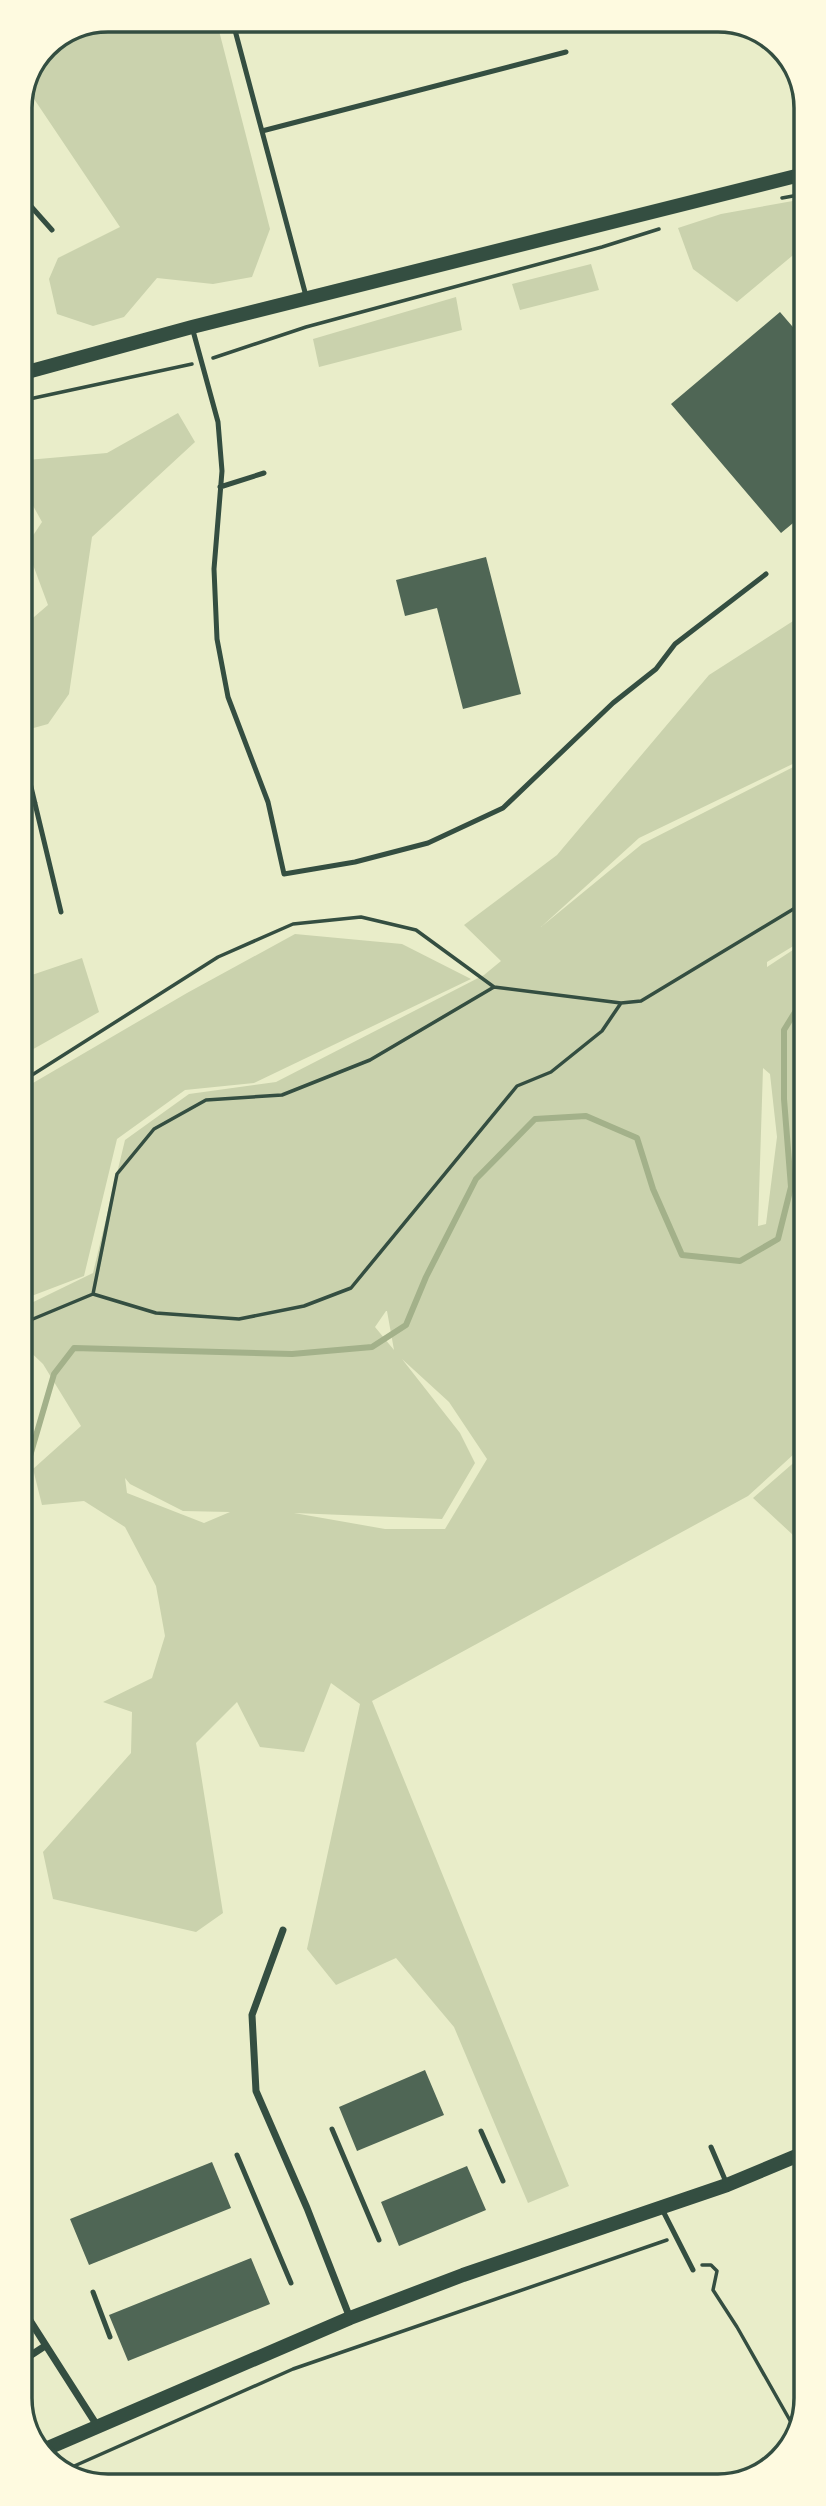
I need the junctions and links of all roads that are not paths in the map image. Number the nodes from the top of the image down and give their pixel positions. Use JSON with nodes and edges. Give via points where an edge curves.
{"nodes":[{"id":1,"x":235,"y":32,"type":"edge"},
{"id":2,"x":566,"y":52,"type":"dead end"},
{"id":3,"x":262,"y":131,"type":"junction"},
{"id":4,"x":794,"y":177,"type":"edge"},
{"id":5,"x":32,"y":208,"type":"edge"},
{"id":6,"x":52,"y":230,"type":"dead end"},
{"id":7,"x":307,"y":299,"type":"junction"},
{"id":8,"x":191,"y":327,"type":"junction"},
{"id":9,"x":32,"y":371,"type":"edge"},
{"id":10,"x":264,"y":473,"type":"dead end"},
{"id":11,"x":220,"y":487,"type":"junction"},
{"id":12,"x":766,"y":574,"type":"dead end"},
{"id":13,"x":32,"y":791,"type":"edge"},
{"id":14,"x":35,"y":803,"type":"junction"},
{"id":15,"x":32,"y":804,"type":"edge"},
{"id":16,"x":61,"y":912,"type":"dead end"},
{"id":17,"x":283,"y":1930,"type":"dead end"},
{"id":18,"x":331,"y":2129,"type":"dead end"},
{"id":19,"x":481,"y":2131,"type":"dead end"},
{"id":20,"x":711,"y":2147,"type":"dead end"},
{"id":21,"x":237,"y":2155,"type":"dead end"},
{"id":22,"x":794,"y":2157,"type":"edge"},
{"id":23,"x":503,"y":2181,"type":"dead end"},
{"id":24,"x":727,"y":2185,"type":"junction"},
{"id":25,"x":662,"y":2209,"type":"junction"},
{"id":26,"x":379,"y":2240,"type":"dead end"},
{"id":27,"x":691,"y":2267,"type":"road end"},
{"id":28,"x":291,"y":2283,"type":"dead end"},
{"id":29,"x":93,"y":2292,"type":"dead end"},
{"id":30,"x":351,"y":2318,"type":"junction"},
{"id":31,"x":32,"y":2324,"type":"edge"},
{"id":32,"x":110,"y":2337,"type":"dead end"},
{"id":33,"x":46,"y":2346,"type":"junction"},
{"id":34,"x":32,"y":2355,"type":"edge"},
{"id":35,"x":98,"y":2427,"type":"junction"},
{"id":36,"x":50,"y":2447,"type":"edge"}],
"edges":[{"from":1,"to":3,"type":"lane"},
{"from":2,"to":3,"type":"lane"},
{"from":3,"to":7,"type":"lane"},
{"from":4,"to":7,"type":"main road"},
{"from":5,"to":6,"type":"lane"},
{"from":7,"to":8,"type":"main road"},
{"from":8,"to":9,"type":"main road"},
{"from":8,"to":11,"type":"lane","via":[[218,422]]},
{"from":10,"to":11,"type":"lane"},
{"from":11,"to":12,"type":"lane","via":[[214,569],[217,639],[228,697],[268,802],[284,874],[355,862],[428,842],[503,808],[613,703],[656,669],[675,644]]},
{"from":13,"to":14,"type":"lane"},
{"from":14,"to":15,"type":"lane"},
{"from":14,"to":16,"type":"lane"},
{"from":17,"to":30,"type":"street","via":[[252,2015],[256,2091]]},
{"from":18,"to":26,"type":"lane"},
{"from":19,"to":23,"type":"lane"},
{"from":20,"to":24,"type":"lane"},
{"from":21,"to":28,"type":"lane"},
{"from":22,"to":24,"type":"main road"},
{"from":24,"to":25,"type":"main road"},
{"from":25,"to":27,"type":"lane"},
{"from":25,"to":30,"type":"main road","via":[[463,2275]]},
{"from":29,"to":32,"type":"lane"},
{"from":30,"to":35,"type":"main road"},
{"from":31,"to":33,"type":"street"},
{"from":33,"to":34,"type":"street"},
{"from":33,"to":35,"type":"street"},
{"from":35,"to":36,"type":"main road"}]}
